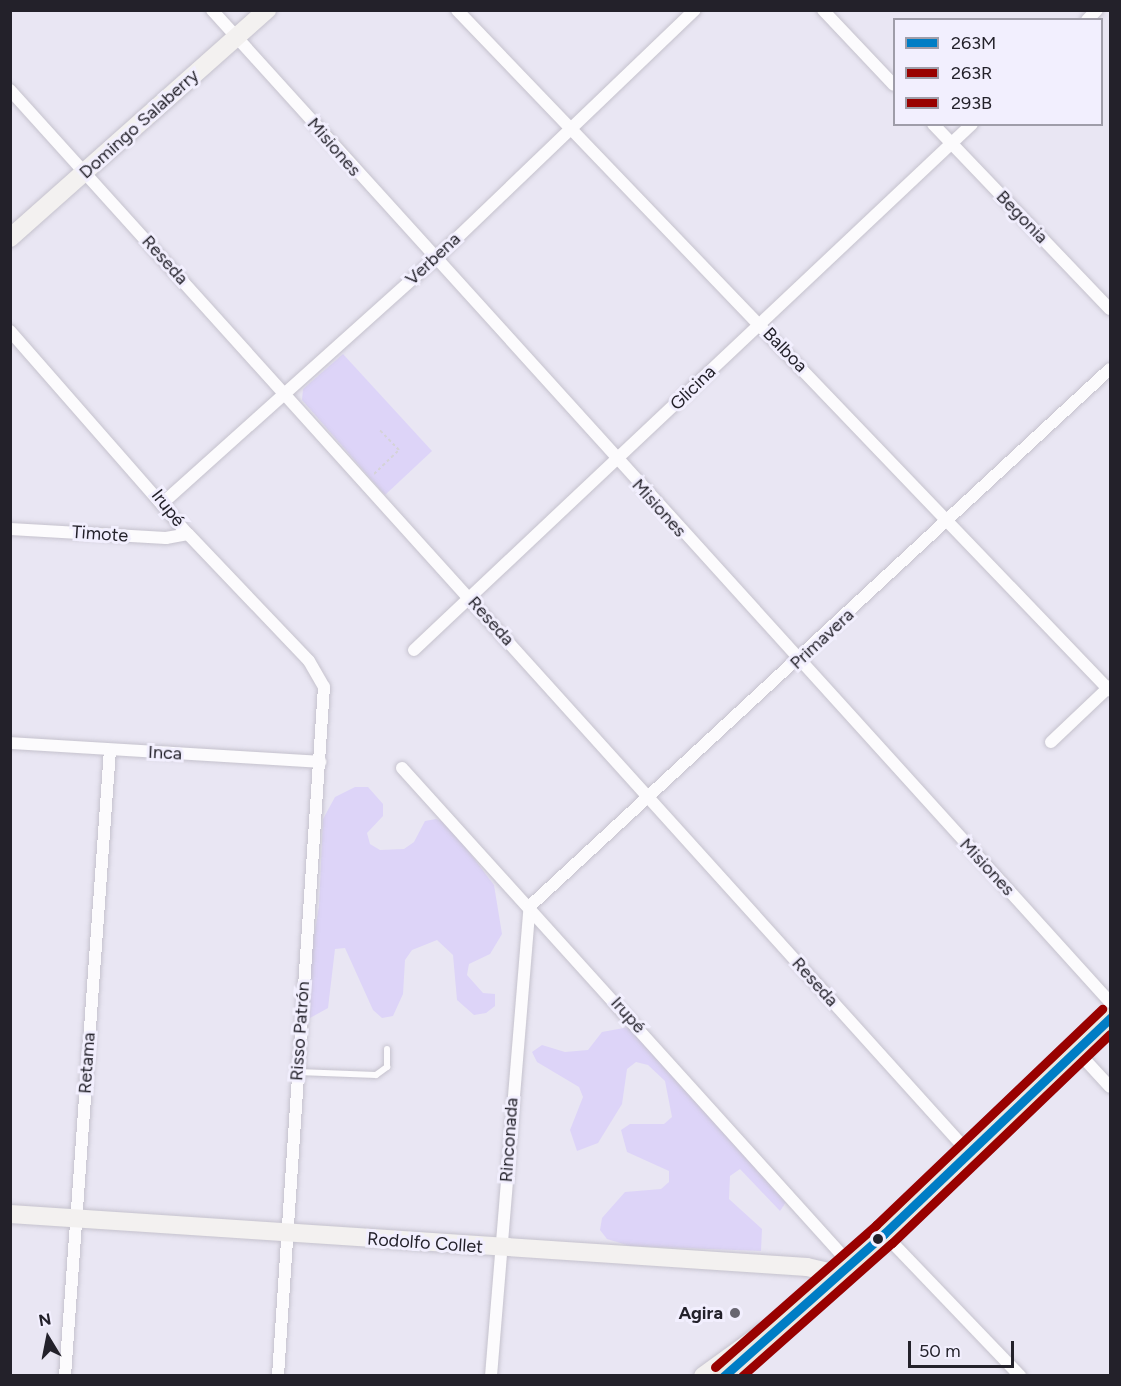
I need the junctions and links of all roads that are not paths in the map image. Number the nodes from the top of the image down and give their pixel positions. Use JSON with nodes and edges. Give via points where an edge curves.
{"nodes":[{"id":1,"x":212,"y":10,"type":"edge"},
{"id":2,"x":267,"y":10,"type":"edge"},
{"id":3,"x":457,"y":10,"type":"edge"},
{"id":4,"x":695,"y":10,"type":"edge"},
{"id":5,"x":823,"y":10,"type":"edge"},
{"id":6,"x":236,"y":37,"type":"junction"},
{"id":7,"x":893,"y":84,"type":"edge"},
{"id":8,"x":10,"y":90,"type":"edge"},
{"id":9,"x":935,"y":126,"type":"edge"},
{"id":10,"x":970,"y":126,"type":"edge"},
{"id":11,"x":571,"y":127,"type":"junction"},
{"id":12,"x":951,"y":143,"type":"junction"},
{"id":13,"x":85,"y":172,"type":"junction"},
{"id":14,"x":10,"y":238,"type":"edge"},
{"id":15,"x":434,"y":260,"type":"junction"},
{"id":16,"x":1110,"y":309,"type":"edge"},
{"id":17,"x":760,"y":324,"type":"junction"},
{"id":18,"x":10,"y":331,"type":"edge"},
{"id":19,"x":1110,"y":369,"type":"edge"},
{"id":20,"x":285,"y":394,"type":"junction"},
{"id":21,"x":617,"y":460,"type":"junction"},
{"id":22,"x":165,"y":501,"type":"junction"},
{"id":23,"x":948,"y":521,"type":"junction"},
{"id":24,"x":10,"y":529,"type":"edge"},
{"id":25,"x":188,"y":534,"type":"junction"},
{"id":26,"x":470,"y":597,"type":"junction"},
{"id":27,"x":414,"y":650,"type":"dead end"},
{"id":28,"x":798,"y":661,"type":"junction"},
{"id":29,"x":324,"y":687,"type":"joint"},
{"id":30,"x":1110,"y":689,"type":"edge"},
{"id":31,"x":1051,"y":742,"type":"dead end"},
{"id":32,"x":10,"y":743,"type":"edge"},
{"id":33,"x":110,"y":750,"type":"junction"},
{"id":34,"x":320,"y":762,"type":"junction"},
{"id":35,"x":402,"y":768,"type":"dead end"},
{"id":36,"x":649,"y":797,"type":"junction"},
{"id":37,"x":530,"y":906,"type":"junction"},
{"id":38,"x":1110,"y":1002,"type":"edge"},
{"id":39,"x":1110,"y":1018,"type":"edge"},
{"id":40,"x":387,"y":1049,"type":"dead end"},
{"id":41,"x":1076,"y":1050,"type":"junction"},
{"id":42,"x":297,"y":1072,"type":"junction"},
{"id":43,"x":1110,"y":1087,"type":"edge"},
{"id":44,"x":969,"y":1153,"type":"junction"},
{"id":45,"x":10,"y":1214,"type":"edge"},
{"id":46,"x":76,"y":1218,"type":"junction"},
{"id":47,"x":288,"y":1233,"type":"junction"},
{"id":48,"x":884,"y":1234,"type":"junction"},
{"id":49,"x":500,"y":1249,"type":"junction"},
{"id":50,"x":844,"y":1269,"type":"junction"},
{"id":51,"x":796,"y":1312,"type":"junction"},
{"id":52,"x":65,"y":1376,"type":"edge"},
{"id":53,"x":278,"y":1376,"type":"edge"},
{"id":54,"x":491,"y":1376,"type":"edge"},
{"id":55,"x":703,"y":1376,"type":"edge"},
{"id":56,"x":723,"y":1376,"type":"edge"},
{"id":57,"x":743,"y":1376,"type":"edge"},
{"id":58,"x":1020,"y":1376,"type":"edge"}],
"edges":[{"from":1,"to":6,"type":"street","name":"Misiones"},
{"from":2,"to":6,"type":"street","name":"Domingo Salaberry"},
{"from":3,"to":11,"type":"street","name":"Balboa"},
{"from":4,"to":11,"type":"street","name":"Verbena"},
{"from":5,"to":7,"type":"street"},
{"from":6,"to":13,"type":"street","name":"Domingo Salaberry"},
{"from":6,"to":15,"type":"street","name":"Misiones"},
{"from":8,"to":13,"type":"street","name":"Reseda"},
{"from":9,"to":12,"type":"street","name":"Begonia"},
{"from":10,"to":12,"type":"street","name":"Glicina"},
{"from":11,"to":15,"type":"street","name":"Verbena"},
{"from":11,"to":17,"type":"street","name":"Balboa"},
{"from":12,"to":16,"type":"street","name":"Begonia"},
{"from":12,"to":17,"type":"street","name":"Glicina"},
{"from":13,"to":14,"type":"street","name":"Domingo Salaberry"},
{"from":13,"to":20,"type":"street","name":"Reseda"},
{"from":15,"to":20,"type":"street","name":"Verbena"},
{"from":15,"to":21,"type":"street","name":"Misiones"},
{"from":17,"to":21,"type":"street","name":"Glicina"},
{"from":17,"to":23,"type":"street","name":"Balboa"},
{"from":18,"to":22,"type":"street","name":"Irupé"},
{"from":19,"to":23,"type":"street","name":"Primavera"},
{"from":20,"to":22,"type":"street","name":"Verbena"},
{"from":20,"to":26,"type":"street","name":"Reseda"},
{"from":21,"to":26,"type":"street","name":"Glicina"},
{"from":21,"to":28,"type":"street","name":"Misiones"},
{"from":22,"to":25,"type":"street","name":"Irupé"},
{"from":23,"to":28,"type":"street","name":"Primavera"},
{"from":23,"to":30,"type":"street","name":"Balboa"},
{"from":24,"to":25,"type":"street","name":"Timote","via":[[166,538]]},
{"from":25,"to":29,"type":"street","name":"Irupé","via":[[309,661]]},
{"from":26,"to":27,"type":"street","name":"Glicina"},
{"from":26,"to":36,"type":"street","name":"Reseda"},
{"from":28,"to":36,"type":"street","name":"Primavera"},
{"from":28,"to":38,"type":"street","name":"Misiones"},
{"from":29,"to":34,"type":"street","name":"Risso Patrón"},
{"from":30,"to":31,"type":"street"},
{"from":32,"to":33,"type":"street","name":"Inca"},
{"from":33,"to":34,"type":"street","name":"Inca"},
{"from":33,"to":46,"type":"street","name":"Retama"},
{"from":34,"to":42,"type":"street","name":"Risso Patrón"},
{"from":35,"to":37,"type":"street","name":"Irupé"},
{"from":36,"to":37,"type":"street","name":"Primavera"},
{"from":36,"to":44,"type":"street","name":"Reseda"},
{"from":37,"to":49,"type":"street","name":"Rinconada"},
{"from":37,"to":50,"type":"street","name":"Irupé"},
{"from":39,"to":41,"type":"main road"},
{"from":40,"to":42,"type":"lane","via":[[387,1067],[376,1075]]},
{"from":41,"to":43,"type":"street"},
{"from":41,"to":44,"type":"main road"},
{"from":42,"to":47,"type":"street","name":"Risso Patrón"},
{"from":44,"to":48,"type":"main road"},
{"from":45,"to":46,"type":"street","name":"Rodolfo Collet"},
{"from":46,"to":47,"type":"street","name":"Rodolfo Collet"},
{"from":46,"to":52,"type":"street","name":"Retama"},
{"from":47,"to":49,"type":"street","name":"Rodolfo Collet"},
{"from":47,"to":53,"type":"street","name":"Risso Patrón"},
{"from":48,"to":50,"type":"main road"},
{"from":48,"to":58,"type":"street"},
{"from":49,"to":50,"type":"street","name":"Rodolfo Collet"},
{"from":49,"to":54,"type":"street","name":"Rinconada"},
{"from":50,"to":51,"type":"main road"},
{"from":51,"to":55,"type":"street"},
{"from":51,"to":56,"type":"main road"},
{"from":51,"to":57,"type":"main road"}]}
